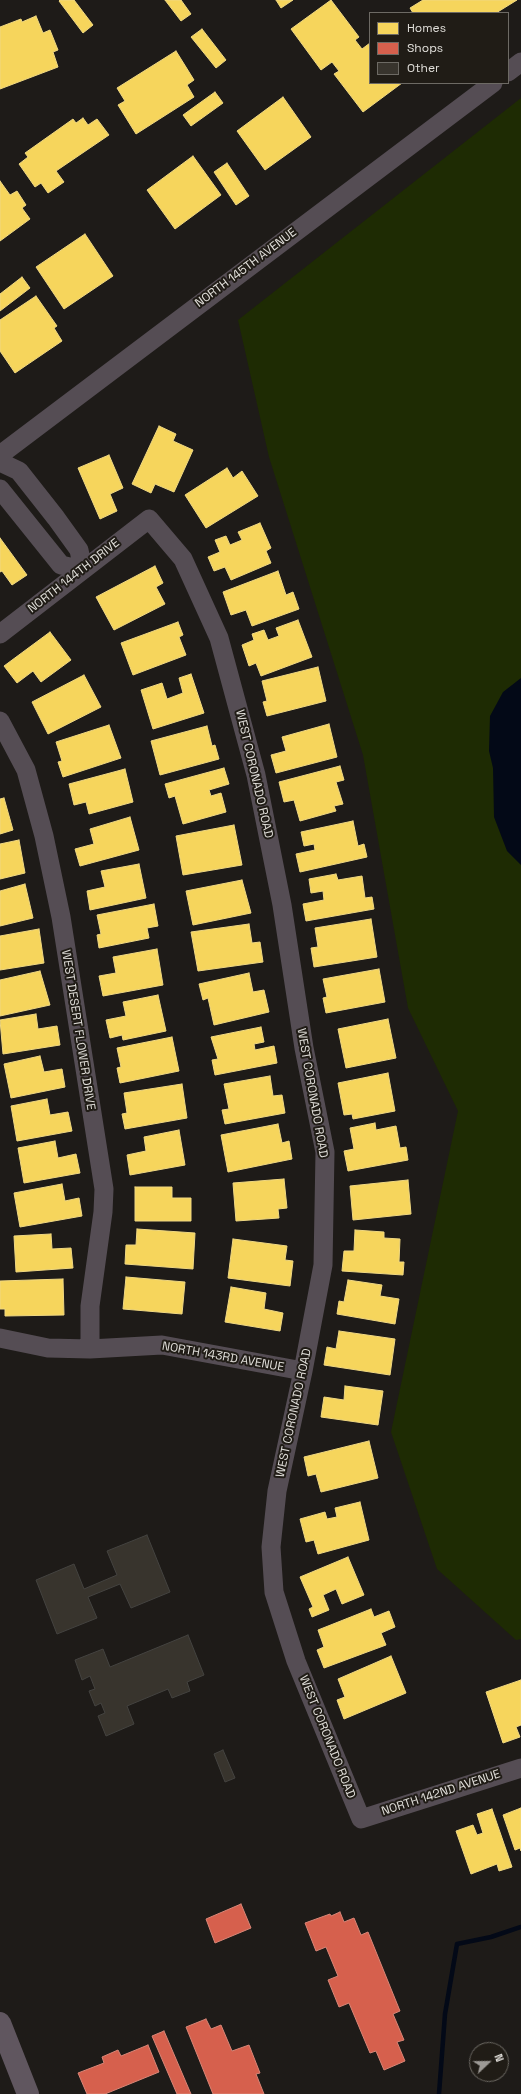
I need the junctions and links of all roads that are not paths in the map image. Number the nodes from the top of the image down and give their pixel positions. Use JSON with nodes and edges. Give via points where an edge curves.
{"nodes":[{"id":1,"x":521,"y":62,"type":"edge"},
{"id":2,"x":509,"y":71,"type":"edge"},
{"id":3,"x":492,"y":84,"type":"edge"},
{"id":4,"x":0,"y":455,"type":"edge"},
{"id":5,"x":0,"y":462,"type":"edge"},
{"id":6,"x":0,"y":489,"type":"edge"},
{"id":7,"x":149,"y":519,"type":"joint"},
{"id":8,"x":83,"y":570,"type":"junction"},
{"id":9,"x":0,"y":634,"type":"edge"},
{"id":10,"x":0,"y":721,"type":"edge"},
{"id":11,"x":0,"y":1338,"type":"edge"},
{"id":12,"x":90,"y":1349,"type":"junction"},
{"id":13,"x":303,"y":1371,"type":"junction"},
{"id":14,"x":521,"y":1768,"type":"edge"},
{"id":15,"x":361,"y":1819,"type":"joint"},
{"id":16,"x":3,"y":2037,"type":"edge"},
{"id":17,"x":28,"y":2094,"type":"edge"}],
"edges":[{"from":1,"to":2,"type":"street"},
{"from":3,"to":4,"type":"street","name":"NORTH 145TH AVENUE"},
{"from":5,"to":8,"type":"street","via":[[19,471],[52,512],[79,550]]},
{"from":6,"to":8,"type":"street","via":[[61,565]]},
{"from":7,"to":8,"type":"street","name":"NORTH 144TH DRIVE"},
{"from":7,"to":13,"type":"street","name":"WEST CORONADO ROAD","via":[[184,559],[219,638],[256,774],[282,905],[304,1048],[325,1152],[323,1265]]},
{"from":8,"to":9,"type":"street","name":"NORTH 144TH DRIVE"},
{"from":10,"to":12,"type":"street","name":"WEST DESERT FLOWER DRIVE","via":[[26,770],[44,836],[61,917],[104,1189],[90,1306]]},
{"from":11,"to":12,"type":"street","name":"NORTH 143RD AVENUE","via":[[48,1348]]},
{"from":12,"to":13,"type":"street","name":"NORTH 143RD AVENUE","via":[[162,1345]]},
{"from":13,"to":15,"type":"street","name":"WEST CORONADO ROAD","via":[[277,1491],[271,1548],[274,1592],[296,1661]]},
{"from":14,"to":15,"type":"street","name":"NORTH 142ND AVENUE"},
{"from":16,"to":17,"type":"main road"}]}
